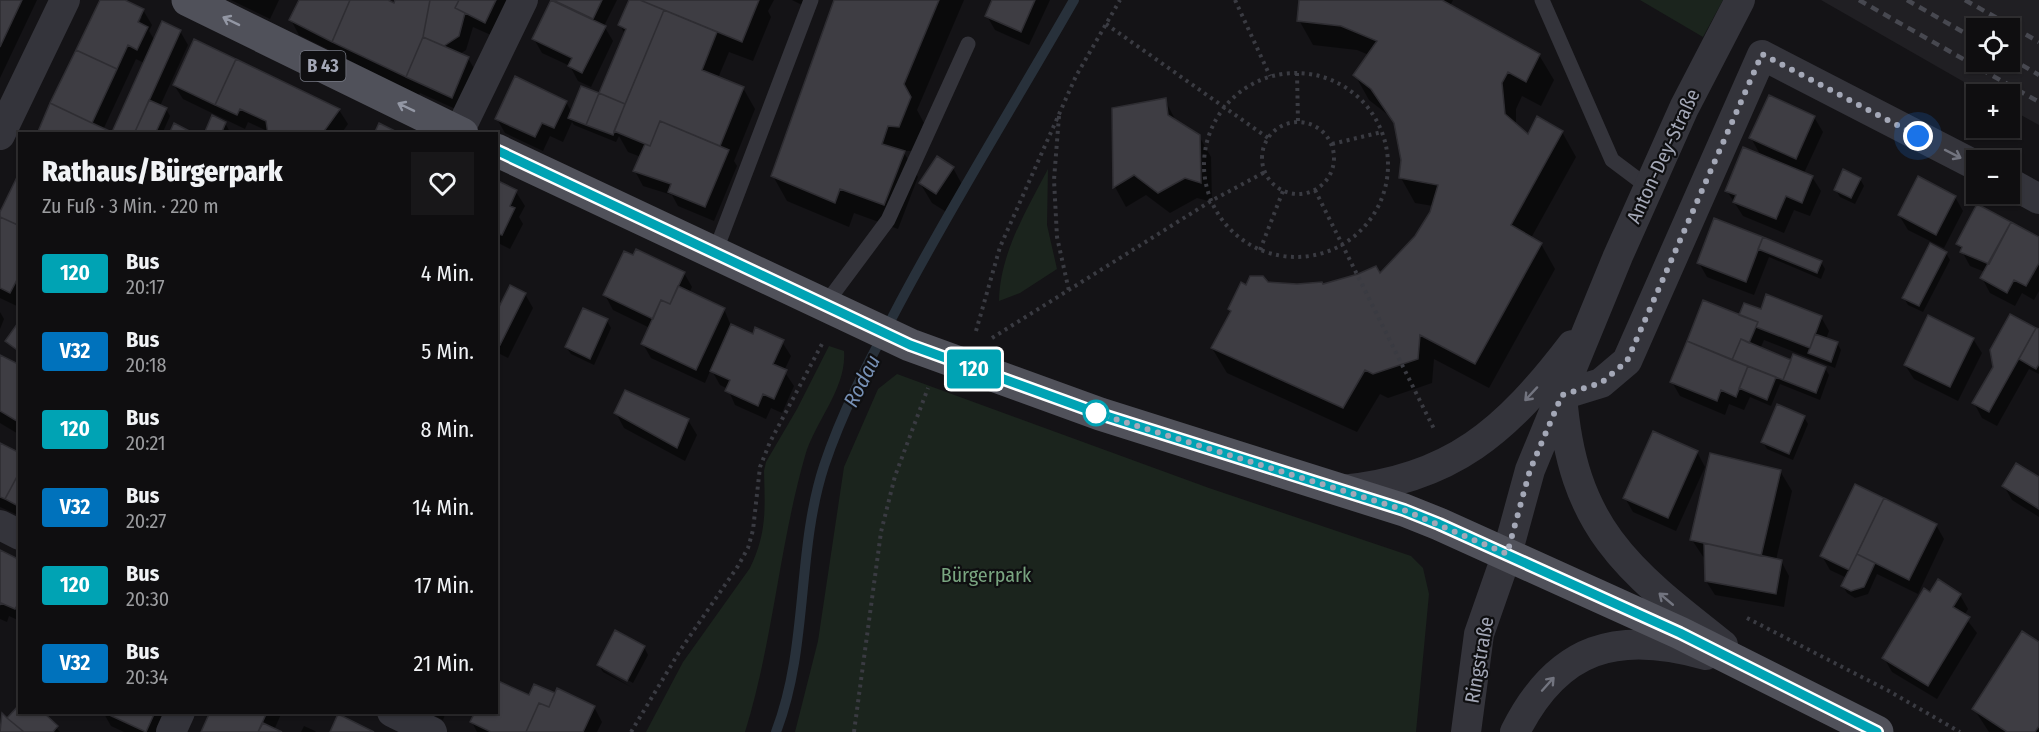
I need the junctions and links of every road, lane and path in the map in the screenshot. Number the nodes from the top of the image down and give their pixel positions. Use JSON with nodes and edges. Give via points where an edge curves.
{"nodes":[{"id":1,"x":65,"y":0,"type":"edge"},
{"id":2,"x":188,"y":0,"type":"edge"},
{"id":3,"x":524,"y":0,"type":"edge"},
{"id":4,"x":812,"y":0,"type":"edge"},
{"id":5,"x":1120,"y":0,"type":"edge"},
{"id":6,"x":1235,"y":0,"type":"edge"},
{"id":7,"x":1542,"y":0,"type":"edge"},
{"id":8,"x":1740,"y":0,"type":"edge"},
{"id":9,"x":1106,"y":24,"type":"junction"},
{"id":10,"x":968,"y":44,"type":"dead end"},
{"id":11,"x":1297,"y":73,"type":"junction"},
{"id":12,"x":1270,"y":76,"type":"junction"},
{"id":13,"x":1224,"y":107,"type":"junction"},
{"id":14,"x":1060,"y":112,"type":"junction"},
{"id":15,"x":1298,"y":122,"type":"junction"},
{"id":16,"x":458,"y":132,"type":"edge"},
{"id":17,"x":460,"y":132,"type":"edge"},
{"id":18,"x":1382,"y":132,"type":"junction"},
{"id":19,"x":0,"y":135,"type":"edge"},
{"id":20,"x":1268,"y":138,"type":"junction"},
{"id":21,"x":1332,"y":144,"type":"junction"},
{"id":22,"x":498,"y":151,"type":"edge"},
{"id":23,"x":1966,"y":160,"type":"edge"},
{"id":24,"x":1265,"y":172,"type":"junction"},
{"id":25,"x":1648,"y":187,"type":"junction"},
{"id":26,"x":2020,"y":188,"type":"edge"},
{"id":27,"x":1315,"y":190,"type":"junction"},
{"id":28,"x":1283,"y":191,"type":"junction"},
{"id":29,"x":2039,"y":198,"type":"edge"},
{"id":30,"x":1211,"y":201,"type":"junction"},
{"id":31,"x":1343,"y":244,"type":"junction"},
{"id":32,"x":1260,"y":250,"type":"junction"},
{"id":33,"x":714,"y":255,"type":"junction"},
{"id":34,"x":1069,"y":291,"type":"junction"},
{"id":35,"x":838,"y":313,"type":"junction"},
{"id":36,"x":1594,"y":316,"type":"junction"},
{"id":37,"x":953,"y":361,"type":"junction"},
{"id":38,"x":1562,"y":395,"type":"junction"},
{"id":39,"x":1428,"y":417,"type":"dead end"},
{"id":40,"x":1341,"y":490,"type":"junction"},
{"id":41,"x":0,"y":525,"type":"edge"},
{"id":42,"x":18,"y":534,"type":"edge"},
{"id":43,"x":1507,"y":554,"type":"junction"},
{"id":44,"x":1745,"y":617,"type":"dead end"},
{"id":45,"x":1782,"y":682,"type":"junction"},
{"id":46,"x":179,"y":714,"type":"edge"},
{"id":47,"x":396,"y":714,"type":"edge"},
{"id":48,"x":171,"y":732,"type":"edge"},
{"id":49,"x":432,"y":732,"type":"edge"},
{"id":50,"x":631,"y":732,"type":"edge"},
{"id":51,"x":854,"y":732,"type":"edge"},
{"id":52,"x":1466,"y":732,"type":"edge"},
{"id":53,"x":1515,"y":732,"type":"edge"},
{"id":54,"x":1877,"y":732,"type":"edge"},
{"id":55,"x":1960,"y":732,"type":"edge"}],
"edges":[{"from":1,"to":19,"type":"street"},
{"from":16,"to":2,"type":"main road","number":"B 43","one_way":true},
{"from":3,"to":17,"type":"street"},
{"from":4,"to":33,"type":"lane"},
{"from":5,"to":9,"type":"path"},
{"from":6,"to":12,"type":"path"},
{"from":7,"to":25,"type":"lane","via":[[1612,160]]},
{"from":8,"to":25,"type":"street","name":"Anton-Dey-Straße"},
{"from":9,"to":13,"type":"path"},
{"from":9,"to":14,"type":"path"},
{"from":10,"to":35,"type":"lane","via":[[888,220]]},
{"from":11,"to":12,"type":"path"},
{"from":11,"to":15,"type":"path"},
{"from":11,"to":18,"type":"path","via":[[1317,75],[1357,95]]},
{"from":12,"to":13,"type":"path","via":[[1239,92]]},
{"from":13,"to":20,"type":"path"},
{"from":13,"to":30,"type":"path","via":[[1209,134],[1204,155]]},
{"from":14,"to":34,"type":"path","via":[[1054,180],[1057,237]]},
{"from":14,"to":37,"type":"path","via":[[1000,247],[986,303]]},
{"from":15,"to":20,"type":"path","via":[[1285,124]]},
{"from":15,"to":21,"type":"path","via":[[1323,131]]},
{"from":18,"to":21,"type":"path"},
{"from":18,"to":31,"type":"path","via":[[1388,150],[1386,188],[1371,220]]},
{"from":20,"to":24,"type":"path","via":[[1263,150]]},
{"from":21,"to":27,"type":"path","via":[[1333,167],[1328,179]]},
{"from":22,"to":33,"type":"main road"},
{"from":38,"to":23,"type":"street","one_way":true,"via":[[1601,383],[1627,361],[1765,46]]},
{"from":24,"to":28,"type":"path"},
{"from":24,"to":30,"type":"path"},
{"from":25,"to":36,"type":"street","name":"Anton-Dey-Straße"},
{"from":26,"to":29,"type":"street"},
{"from":27,"to":28,"type":"path","via":[[1302,194]]},
{"from":27,"to":31,"type":"path"},
{"from":28,"to":32,"type":"path"},
{"from":30,"to":32,"type":"path","via":[[1223,222]]},
{"from":30,"to":34,"type":"path"},
{"from":31,"to":32,"type":"path","via":[[1304,257]]},
{"from":31,"to":39,"type":"path"},
{"from":33,"to":35,"type":"main road"},
{"from":34,"to":37,"type":"path"},
{"from":35,"to":37,"type":"main road"},
{"from":35,"to":50,"type":"path","via":[[760,467],[748,548]]},
{"from":36,"to":38,"type":"street","name":"Anton-Dey-Straße"},
{"from":36,"to":40,"type":"street","name":"Anton-Dey-Straße","one_way":true,"via":[[1537,388],[1473,448],[1410,478],[1377,487]]},
{"from":37,"to":40,"type":"main road","via":[[1100,414]]},
{"from":37,"to":51,"type":"path","via":[[895,476],[881,532]]},
{"from":38,"to":43,"type":"street","name":"Anton-Dey-Straße","via":[[1530,470]]},
{"from":45,"to":38,"type":"street","one_way":true,"via":[[1732,652],[1638,576],[1614,550],[1590,510],[1579,481],[1565,429]]},
{"from":40,"to":43,"type":"main road","via":[[1431,520]]},
{"from":41,"to":42,"type":"street"},
{"from":43,"to":45,"type":"main road"},
{"from":43,"to":52,"type":"street","name":"Ringstraße","via":[[1479,634]]},
{"from":44,"to":55,"type":"path"},
{"from":53,"to":45,"type":"street","one_way":true,"via":[[1533,701],[1560,671],[1590,652],[1623,643],[1688,650]]},
{"from":45,"to":54,"type":"main road"},
{"from":46,"to":48,"type":"street"},
{"from":47,"to":49,"type":"street"}]}
